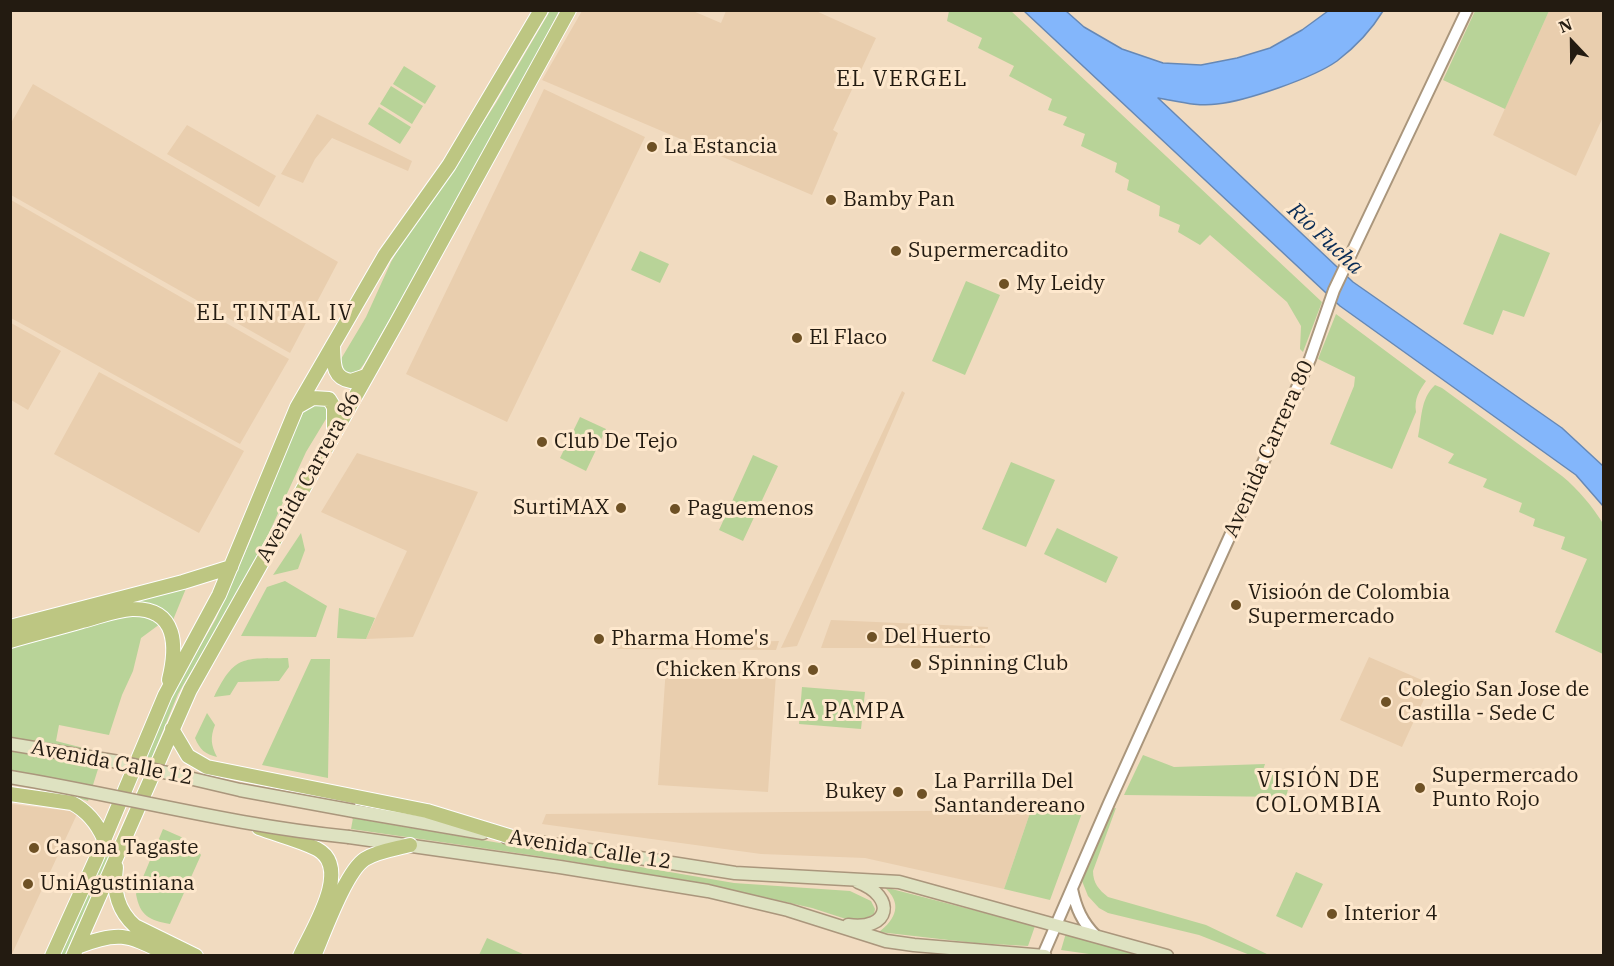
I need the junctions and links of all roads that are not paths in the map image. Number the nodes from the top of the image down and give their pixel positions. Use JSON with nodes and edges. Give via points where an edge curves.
{"nodes":[{"id":1,"x":541,"y":10,"type":"edge"},
{"id":2,"x":569,"y":10,"type":"edge"},
{"id":3,"x":1467,"y":10,"type":"edge"},
{"id":4,"x":333,"y":345,"type":"junction"},
{"id":5,"x":366,"y":376,"type":"junction"},
{"id":6,"x":297,"y":407,"type":"junction"},
{"id":7,"x":333,"y":434,"type":"junction"},
{"id":8,"x":231,"y":567,"type":"junction"},
{"id":9,"x":10,"y":627,"type":"edge"},
{"id":10,"x":10,"y":641,"type":"edge"},
{"id":11,"x":165,"y":695,"type":"junction"},
{"id":12,"x":172,"y":729,"type":"junction"},
{"id":13,"x":10,"y":744,"type":"edge"},
{"id":14,"x":10,"y":777,"type":"edge"},
{"id":15,"x":10,"y":794,"type":"edge"},
{"id":16,"x":252,"y":825,"type":"junction"},
{"id":17,"x":515,"y":838,"type":"junction"},
{"id":18,"x":104,"y":839,"type":"junction"},
{"id":19,"x":410,"y":845,"type":"junction"},
{"id":20,"x":118,"y":856,"type":"junction"},
{"id":21,"x":849,"y":878,"type":"junction"},
{"id":22,"x":1072,"y":888,"type":"junction"},
{"id":23,"x":823,"y":921,"type":"junction"},
{"id":24,"x":1057,"y":924,"type":"junction"},
{"id":25,"x":1096,"y":936,"type":"junction"},
{"id":26,"x":75,"y":951,"type":"edge"},
{"id":27,"x":1044,"y":955,"type":"edge"},
{"id":28,"x":52,"y":956,"type":"edge"},
{"id":29,"x":171,"y":956,"type":"edge"},
{"id":30,"x":196,"y":956,"type":"edge"},
{"id":31,"x":300,"y":956,"type":"edge"},
{"id":32,"x":314,"y":956,"type":"edge"},
{"id":33,"x":1167,"y":956,"type":"edge"}],
"edges":[{"from":1,"to":4,"type":"main road","name":"Avenida Carrera 86","via":[[461,145],[385,255]]},
{"from":2,"to":5,"type":"main road","name":"Avenida Carrera 86"},
{"from":3,"to":22,"type":"street","name":"Avenida Carrera 80","via":[[1353,248],[1310,358]]},
{"from":4,"to":5,"type":"main road","via":[[338,376],[351,381]]},
{"from":4,"to":6,"type":"main road","name":"Avenida Carrera 86"},
{"from":5,"to":7,"type":"main road","name":"Avenida Carrera 86"},
{"from":6,"to":7,"type":"main road","via":[[313,398],[329,399],[335,413]]},
{"from":6,"to":8,"type":"main road","name":"Avenida Carrera 86"},
{"from":7,"to":12,"type":"main road","name":"Avenida Carrera 86"},
{"from":8,"to":9,"type":"main road"},
{"from":8,"to":11,"type":"main road","name":"Avenida Carrera 86"},
{"from":10,"to":11,"type":"main road","via":[[121,611],[153,613],[170,627],[174,638]]},
{"from":11,"to":18,"type":"main road","name":"Avenida Carrera 86"},
{"from":12,"to":17,"type":"main road","via":[[188,756],[207,767],[427,811]]},
{"from":12,"to":20,"type":"main road","name":"Avenida Carrera 86"},
{"from":13,"to":17,"type":"main road","name":"Avenida Calle 12","bridge":true,"via":[[240,790]]},
{"from":14,"to":16,"type":"main road","name":"Avenida Calle 12","bridge":true},
{"from":15,"to":18,"type":"main road","via":[[81,807],[96,822]]},
{"from":16,"to":19,"type":"main road","name":"Avenida Calle 12","bridge":true},
{"from":16,"to":31,"type":"main road","via":[[319,850],[332,872],[330,891]]},
{"from":17,"to":21,"type":"main road","name":"Avenida Calle 12","via":[[720,871]]},
{"from":18,"to":28,"type":"main road","name":"Avenida Carrera 86"},
{"from":19,"to":23,"type":"main road","name":"Avenida Calle 12","via":[[708,891]]},
{"from":19,"to":32,"type":"main road","via":[[367,858],[354,870]]},
{"from":20,"to":26,"type":"main road","name":"Avenida Carrera 86"},
{"from":20,"to":30,"type":"main road","via":[[115,888],[127,919]]},
{"from":21,"to":23,"type":"main road","via":[[871,887],[879,895],[882,914],[867,926]]},
{"from":21,"to":24,"type":"main road","name":"Avenida Calle 12","via":[[911,884]]},
{"from":22,"to":24,"type":"street","name":"Avenida Carrera 80"},
{"from":22,"to":25,"type":"street","via":[[1076,908]]},
{"from":23,"to":27,"type":"main road","name":"Avenida Calle 12","via":[[886,941]]},
{"from":24,"to":25,"type":"main road","name":"Avenida Calle 12"},
{"from":24,"to":27,"type":"street","name":"Avenida Carrera 80"},
{"from":25,"to":33,"type":"main road","name":"Avenida Calle 12"},
{"from":26,"to":29,"type":"main road","via":[[106,936],[125,936]]}]}
